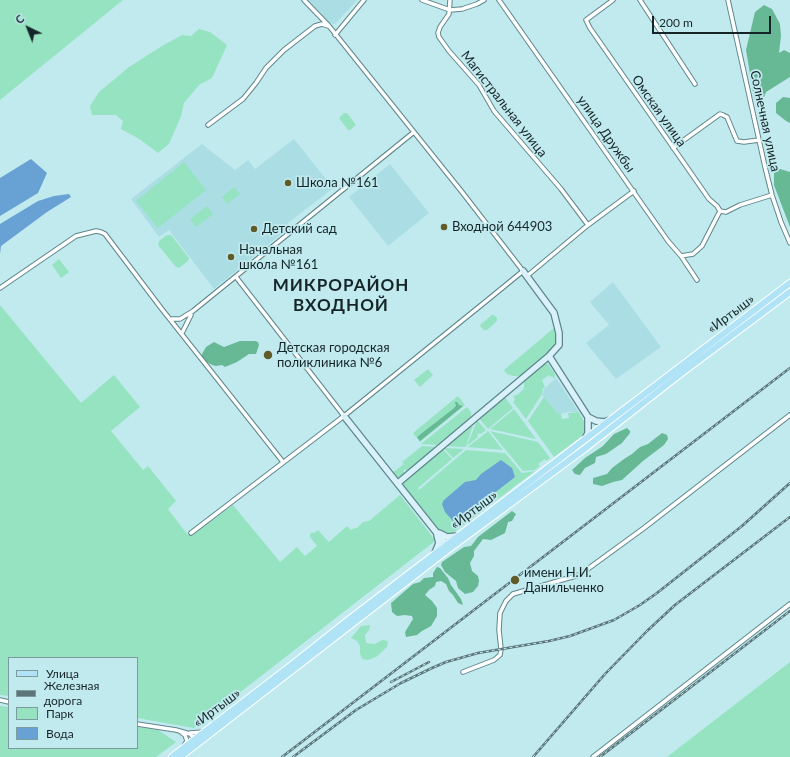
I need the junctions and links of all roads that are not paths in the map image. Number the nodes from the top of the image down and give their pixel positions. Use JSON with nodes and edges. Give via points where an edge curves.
{"nodes":[{"id":1,"x":304,"y":0,"type":"edge"},
{"id":2,"x":364,"y":0,"type":"edge"},
{"id":3,"x":422,"y":0,"type":"edge"},
{"id":4,"x":450,"y":0,"type":"edge"},
{"id":5,"x":484,"y":0,"type":"edge"},
{"id":6,"x":499,"y":0,"type":"edge"},
{"id":7,"x":613,"y":0,"type":"edge"},
{"id":8,"x":640,"y":0,"type":"edge"},
{"id":9,"x":728,"y":0,"type":"edge"},
{"id":10,"x":450,"y":10,"type":"junction"},
{"id":11,"x":329,"y":26,"type":"junction"},
{"id":12,"x":336,"y":35,"type":"junction"},
{"id":13,"x":695,"y":84,"type":"dead end"},
{"id":14,"x":208,"y":125,"type":"dead end"},
{"id":15,"x":414,"y":132,"type":"junction"},
{"id":16,"x":759,"y":140,"type":"junction"},
{"id":17,"x":673,"y":148,"type":"junction"},
{"id":18,"x":634,"y":191,"type":"junction"},
{"id":19,"x":772,"y":196,"type":"junction"},
{"id":20,"x":720,"y":211,"type":"junction"},
{"id":21,"x":588,"y":225,"type":"junction"},
{"id":22,"x":790,"y":243,"type":"edge"},
{"id":23,"x":681,"y":256,"type":"junction"},
{"id":24,"x":523,"y":271,"type":"junction"},
{"id":25,"x":528,"y":276,"type":"junction"},
{"id":26,"x":236,"y":277,"type":"junction"},
{"id":27,"x":696,"y":280,"type":"dead end"},
{"id":28,"x":790,"y":283,"type":"edge"},
{"id":29,"x":0,"y":288,"type":"edge"},
{"id":30,"x":790,"y":292,"type":"edge"},
{"id":31,"x":194,"y":311,"type":"junction"},
{"id":32,"x":170,"y":318,"type":"junction"},
{"id":33,"x":182,"y":333,"type":"junction"},
{"id":34,"x":549,"y":356,"type":"junction"},
{"id":35,"x":790,"y":415,"type":"edge"},
{"id":36,"x":344,"y":416,"type":"junction"},
{"id":37,"x":588,"y":417,"type":"junction"},
{"id":38,"x":612,"y":419,"type":"junction"},
{"id":39,"x":584,"y":441,"type":"junction"},
{"id":40,"x":283,"y":462,"type":"junction"},
{"id":41,"x":398,"y":483,"type":"junction"},
{"id":42,"x":435,"y":531,"type":"junction"},
{"id":43,"x":191,"y":533,"type":"dead end"},
{"id":44,"x":458,"y":536,"type":"junction"},
{"id":45,"x":448,"y":547,"type":"junction"},
{"id":46,"x":435,"y":554,"type":"junction"},
{"id":47,"x":790,"y":604,"type":"edge"},
{"id":48,"x":463,"y":672,"type":"dead end"},
{"id":49,"x":138,"y":724,"type":"edge"},
{"id":50,"x":206,"y":731,"type":"junction"},
{"id":51,"x":183,"y":732,"type":"junction"},
{"id":52,"x":197,"y":741,"type":"junction"},
{"id":53,"x":182,"y":750,"type":"junction"},
{"id":54,"x":172,"y":757,"type":"edge"},
{"id":55,"x":180,"y":757,"type":"edge"},
{"id":56,"x":593,"y":757,"type":"edge"}],
"edges":[{"from":1,"to":11,"type":"street"},
{"from":2,"to":12,"type":"street"},
{"from":3,"to":10,"type":"street"},
{"from":4,"to":10,"type":"street"},
{"from":5,"to":10,"type":"street","via":[[462,9]]},
{"from":6,"to":18,"type":"street","name":"улица Дружбы"},
{"from":7,"to":17,"type":"street","name":"Омская улица","via":[[586,20],[597,40]]},
{"from":8,"to":13,"type":"street"},
{"from":9,"to":16,"type":"street","name":"Солнечная улица"},
{"from":10,"to":21,"type":"street","name":"Магистральная улица","via":[[440,27],[439,37],[479,84],[494,111],[561,189]]},
{"from":11,"to":12,"type":"street"},
{"from":11,"to":14,"type":"street","via":[[315,26],[284,50],[266,68],[243,99]]},
{"from":12,"to":15,"type":"street"},
{"from":15,"to":24,"type":"street"},
{"from":15,"to":26,"type":"street"},
{"from":16,"to":17,"type":"street","via":[[737,141],[727,117],[720,114]]},
{"from":16,"to":19,"type":"street","name":"Солнечная улица"},
{"from":17,"to":20,"type":"street","name":"Омская улица"},
{"from":18,"to":21,"type":"street"},
{"from":18,"to":23,"type":"street","name":"улица Дружбы"},
{"from":19,"to":20,"type":"street","via":[[740,205],[726,212]]},
{"from":19,"to":22,"type":"street","name":"Солнечная улица"},
{"from":20,"to":23,"type":"street","via":[[702,246],[692,254]]},
{"from":21,"to":25,"type":"street"},
{"from":23,"to":27,"type":"street","name":"улица Дружбы"},
{"from":24,"to":25,"type":"street"},
{"from":24,"to":36,"type":"street"},
{"from":25,"to":34,"type":"street","via":[[556,318],[560,342]]},
{"from":26,"to":31,"type":"street"},
{"from":26,"to":36,"type":"street"},
{"from":28,"to":38,"type":"main road","name":"«Иртыш»"},
{"from":29,"to":32,"type":"street","via":[[76,236],[96,231],[104,234]]},
{"from":30,"to":45,"type":"main road","name":"«Иртыш»","via":[[583,450]]},
{"from":31,"to":32,"type":"street","via":[[180,319]]},
{"from":31,"to":33,"type":"street"},
{"from":32,"to":33,"type":"street"},
{"from":33,"to":40,"type":"street"},
{"from":34,"to":37,"type":"street"},
{"from":34,"to":41,"type":"street"},
{"from":35,"to":48,"type":"street","via":[[579,575],[513,594],[500,613],[500,655],[494,660]]},
{"from":36,"to":40,"type":"street"},
{"from":36,"to":41,"type":"street"},
{"from":37,"to":38,"type":"street","via":[[596,422]]},
{"from":37,"to":39,"type":"street","via":[[588,433]]},
{"from":38,"to":39,"type":"main road","name":"«Иртыш»"},
{"from":39,"to":44,"type":"main road","name":"«Иртыш»"},
{"from":40,"to":43,"type":"street"},
{"from":41,"to":42,"type":"street"},
{"from":42,"to":44,"type":"street","via":[[447,537]]},
{"from":42,"to":45,"type":"street"},
{"from":42,"to":46,"type":"street","via":[[439,543]]},
{"from":44,"to":45,"type":"main road","name":"«Иртыш»"},
{"from":45,"to":46,"type":"main road","name":"«Иртыш»"},
{"from":45,"to":52,"type":"main road","name":"«Иртыш»"},
{"from":46,"to":50,"type":"main road","name":"«Иртыш»"},
{"from":47,"to":56,"type":"street"},
{"from":49,"to":51,"type":"street"},
{"from":50,"to":51,"type":"street"},
{"from":50,"to":52,"type":"main road","name":"«Иртыш»"},
{"from":51,"to":52,"type":"street","via":[[193,736]]},
{"from":51,"to":53,"type":"street","via":[[187,742]]},
{"from":52,"to":53,"type":"main road","name":"«Иртыш»"},
{"from":52,"to":55,"type":"main road","name":"«Иртыш»"},
{"from":53,"to":54,"type":"main road","name":"«Иртыш»"}]}
